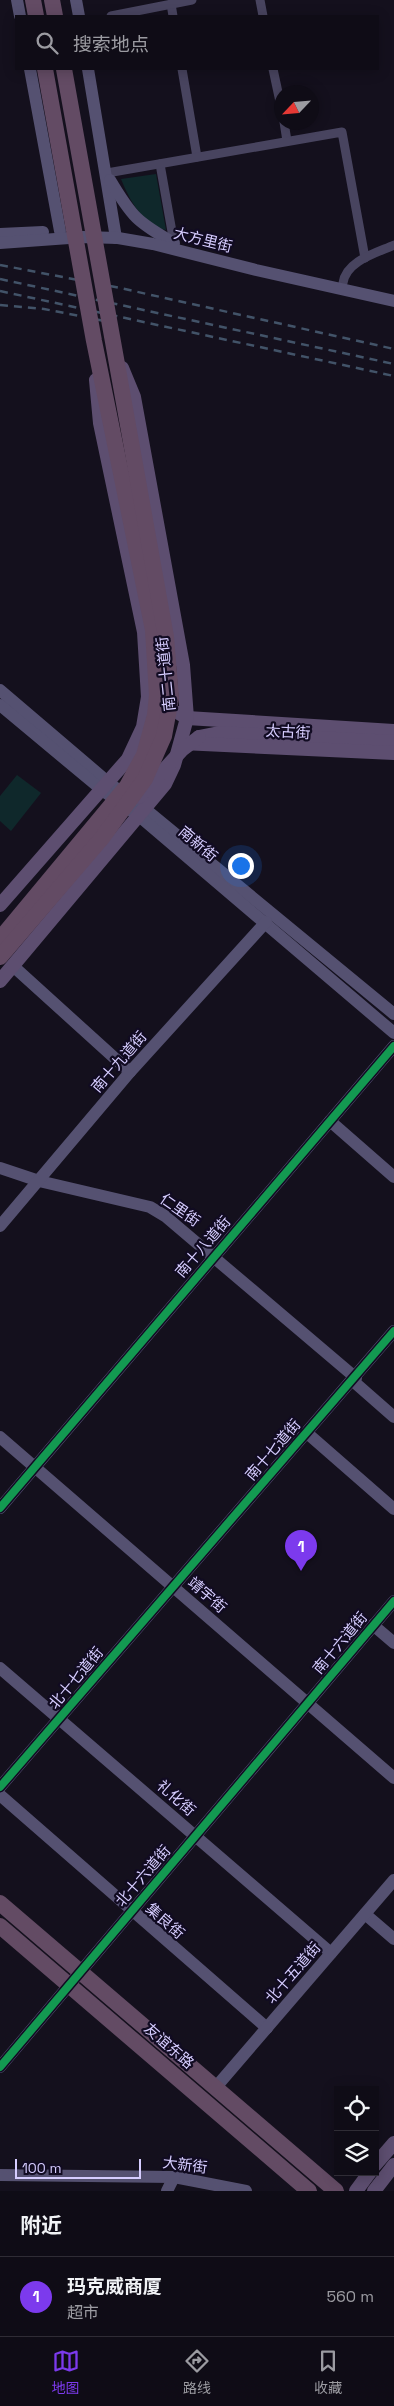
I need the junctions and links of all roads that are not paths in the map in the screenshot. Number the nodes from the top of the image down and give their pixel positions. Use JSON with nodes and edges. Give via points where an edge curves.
{"nodes":[{"id":1,"x":17,"y":0,"type":"edge"},
{"id":2,"x":33,"y":0,"type":"edge"},
{"id":3,"x":52,"y":0,"type":"edge"},
{"id":4,"x":76,"y":0,"type":"edge"},
{"id":5,"x":190,"y":0,"type":"edge"},
{"id":6,"x":260,"y":0,"type":"edge"},
{"id":7,"x":171,"y":4,"type":"junction"},
{"id":8,"x":20,"y":15,"type":"edge"},
{"id":9,"x":36,"y":15,"type":"edge"},
{"id":10,"x":55,"y":15,"type":"edge"},
{"id":11,"x":79,"y":15,"type":"edge"},
{"id":12,"x":116,"y":15,"type":"edge"},
{"id":13,"x":173,"y":15,"type":"edge"},
{"id":14,"x":263,"y":15,"type":"edge"},
{"id":15,"x":30,"y":70,"type":"edge"},
{"id":16,"x":45,"y":70,"type":"edge"},
{"id":17,"x":64,"y":70,"type":"edge"},
{"id":18,"x":88,"y":70,"type":"edge"},
{"id":19,"x":182,"y":70,"type":"edge"},
{"id":20,"x":273,"y":70,"type":"edge"},
{"id":21,"x":276,"y":85,"type":"edge"},
{"id":22,"x":285,"y":130,"type":"edge"},
{"id":23,"x":287,"y":141,"type":"junction"},
{"id":24,"x":197,"y":157,"type":"junction"},
{"id":25,"x":160,"y":164,"type":"junction"},
{"id":26,"x":107,"y":174,"type":"junction"},
{"id":27,"x":60,"y":231,"type":"junction"},
{"id":28,"x":0,"y":234,"type":"edge"},
{"id":29,"x":115,"y":235,"type":"junction"},
{"id":30,"x":0,"y":243,"type":"edge"},
{"id":31,"x":174,"y":243,"type":"junction"},
{"id":32,"x":394,"y":245,"type":"edge"},
{"id":33,"x":365,"y":258,"type":"junction"},
{"id":34,"x":343,"y":283,"type":"junction"},
{"id":35,"x":394,"y":294,"type":"edge"},
{"id":36,"x":394,"y":301,"type":"edge"},
{"id":37,"x":111,"y":339,"type":"junction"},
{"id":38,"x":94,"y":341,"type":"junction"},
{"id":39,"x":0,"y":690,"type":"edge"},
{"id":40,"x":148,"y":698,"type":"junction"},
{"id":41,"x":0,"y":705,"type":"edge"},
{"id":42,"x":187,"y":718,"type":"junction"},
{"id":43,"x":144,"y":727,"type":"junction"},
{"id":44,"x":394,"y":731,"type":"edge"},
{"id":45,"x":394,"y":742,"type":"edge"},
{"id":46,"x":181,"y":743,"type":"junction"},
{"id":47,"x":394,"y":753,"type":"edge"},
{"id":48,"x":106,"y":786,"type":"junction"},
{"id":49,"x":142,"y":812,"type":"junction"},
{"id":50,"x":102,"y":838,"type":"junction"},
{"id":51,"x":0,"y":907,"type":"edge"},
{"id":52,"x":266,"y":922,"type":"junction"},
{"id":53,"x":0,"y":940,"type":"edge"},
{"id":54,"x":7,"y":961,"type":"edge"},
{"id":55,"x":0,"y":981,"type":"edge"},
{"id":56,"x":394,"y":1014,"type":"edge"},
{"id":57,"x":394,"y":1033,"type":"edge"},
{"id":58,"x":394,"y":1046,"type":"edge"},
{"id":59,"x":130,"y":1072,"type":"junction"},
{"id":60,"x":330,"y":1121,"type":"junction"},
{"id":61,"x":0,"y":1168,"type":"edge"},
{"id":62,"x":394,"y":1177,"type":"edge"},
{"id":63,"x":39,"y":1181,"type":"junction"},
{"id":64,"x":0,"y":1226,"type":"edge"},
{"id":65,"x":213,"y":1256,"type":"junction"},
{"id":66,"x":394,"y":1331,"type":"edge"},
{"id":67,"x":354,"y":1380,"type":"junction"},
{"id":68,"x":394,"y":1417,"type":"edge"},
{"id":69,"x":307,"y":1433,"type":"junction"},
{"id":70,"x":0,"y":1437,"type":"edge"},
{"id":71,"x":35,"y":1467,"type":"junction"},
{"id":72,"x":0,"y":1508,"type":"edge"},
{"id":73,"x":394,"y":1509,"type":"edge"},
{"id":74,"x":172,"y":1586,"type":"junction"},
{"id":75,"x":394,"y":1601,"type":"edge"},
{"id":76,"x":373,"y":1625,"type":"junction"},
{"id":77,"x":394,"y":1643,"type":"edge"},
{"id":78,"x":0,"y":1668,"type":"edge"},
{"id":79,"x":307,"y":1703,"type":"junction"},
{"id":80,"x":59,"y":1719,"type":"junction"},
{"id":81,"x":394,"y":1778,"type":"edge"},
{"id":82,"x":0,"y":1787,"type":"edge"},
{"id":83,"x":0,"y":1795,"type":"edge"},
{"id":84,"x":196,"y":1837,"type":"junction"},
{"id":85,"x":394,"y":1880,"type":"edge"},
{"id":86,"x":0,"y":1903,"type":"edge"},
{"id":87,"x":132,"y":1910,"type":"junction"},
{"id":88,"x":365,"y":1914,"type":"junction"},
{"id":89,"x":0,"y":1926,"type":"edge"},
{"id":90,"x":394,"y":1939,"type":"edge"},
{"id":91,"x":331,"y":1953,"type":"junction"},
{"id":92,"x":80,"y":1971,"type":"junction"},
{"id":93,"x":69,"y":1985,"type":"junction"},
{"id":94,"x":267,"y":2028,"type":"junction"},
{"id":95,"x":0,"y":2067,"type":"edge"},
{"id":96,"x":216,"y":2087,"type":"junction"},
{"id":97,"x":394,"y":2143,"type":"edge"},
{"id":98,"x":379,"y":2160,"type":"edge"},
{"id":99,"x":394,"y":2165,"type":"edge"},
{"id":100,"x":0,"y":2175,"type":"edge"},
{"id":101,"x":367,"y":2176,"type":"edge"},
{"id":102,"x":174,"y":2177,"type":"junction"},
{"id":103,"x":167,"y":2191,"type":"edge"},
{"id":104,"x":246,"y":2191,"type":"edge"},
{"id":105,"x":309,"y":2191,"type":"edge"},
{"id":106,"x":336,"y":2191,"type":"edge"},
{"id":107,"x":356,"y":2191,"type":"edge"},
{"id":108,"x":374,"y":2191,"type":"edge"}],
"edges":[{"from":1,"to":8,"type":"street"},
{"from":2,"to":9,"type":"highway"},
{"from":3,"to":10,"type":"highway"},
{"from":4,"to":11,"type":"street"},
{"from":5,"to":7,"type":"street"},
{"from":6,"to":14,"type":"street"},
{"from":7,"to":12,"type":"street"},
{"from":7,"to":13,"type":"street"},
{"from":15,"to":27,"type":"street"},
{"from":16,"to":38,"type":"highway","bridge":true},
{"from":17,"to":37,"type":"highway","bridge":true},
{"from":18,"to":26,"type":"street"},
{"from":19,"to":24,"type":"street"},
{"from":20,"to":21,"type":"street"},
{"from":22,"to":23,"type":"street"},
{"from":23,"to":24,"type":"street"},
{"from":23,"to":33,"type":"street","via":[[342,132]]},
{"from":24,"to":25,"type":"street"},
{"from":25,"to":26,"type":"street"},
{"from":25,"to":31,"type":"street"},
{"from":26,"to":29,"type":"street"},
{"from":26,"to":31,"type":"street","via":[[132,215],[142,225]]},
{"from":27,"to":28,"type":"street","name":"大方里街"},
{"from":27,"to":29,"type":"street","name":"大方里街"},
{"from":29,"to":30,"type":"street","name":"大方里街"},
{"from":29,"to":31,"type":"street","name":"大方里街"},
{"from":29,"to":36,"type":"street","name":"大方里街"},
{"from":31,"to":34,"type":"street","name":"大方里街"},
{"from":32,"to":33,"type":"street"},
{"from":33,"to":34,"type":"street","via":[[351,266],[344,275]]},
{"from":34,"to":35,"type":"street","name":"大方里街"},
{"from":37,"to":42,"type":"main road","name":"南二十道街","via":[[134,397],[140,425],[179,632]]},
{"from":37,"to":50,"type":"highway","bridge":true,"via":[[166,636],[171,698],[156,758],[145,779]]},
{"from":38,"to":40,"type":"main road","name":"南二十道街","via":[[100,423],[144,632]]},
{"from":38,"to":53,"type":"highway","bridge":true,"via":[[153,630],[158,695],[144,755],[127,786]]},
{"from":39,"to":48,"type":"street","name":"南新街"},
{"from":40,"to":42,"type":"main road"},
{"from":40,"to":43,"type":"main road","name":"南二十道街"},
{"from":41,"to":48,"type":"street","name":"南新街"},
{"from":42,"to":44,"type":"main road","name":"太古街"},
{"from":42,"to":46,"type":"main road","name":"南二十道街"},
{"from":43,"to":46,"type":"main road"},
{"from":43,"to":48,"type":"main road","name":"南二十道街","via":[[128,759]]},
{"from":45,"to":50,"type":"main road","name":"太古街","bridge":true,"via":[[219,733],[199,738],[182,750]]},
{"from":46,"to":47,"type":"main road","name":"太古街"},
{"from":46,"to":49,"type":"main road","name":"南二十道街","via":[[165,784]]},
{"from":48,"to":49,"type":"street","name":"南新街"},
{"from":48,"to":51,"type":"main road","name":"南二十道街"},
{"from":49,"to":52,"type":"street","name":"南新街"},
{"from":49,"to":54,"type":"main road","name":"南二十道街"},
{"from":49,"to":56,"type":"street","name":"南新街"},
{"from":50,"to":54,"type":"highway","bridge":true},
{"from":52,"to":57,"type":"street","name":"南新街"},
{"from":52,"to":59,"type":"street","name":"南十九道街"},
{"from":54,"to":55,"type":"main road","name":"南二十道街"},
{"from":54,"to":59,"type":"street"},
{"from":58,"to":60,"type":"street","name":"南十八道街"},
{"from":59,"to":63,"type":"street","name":"南十九道街"},
{"from":60,"to":62,"type":"street"},
{"from":60,"to":65,"type":"street","name":"南十八道街"},
{"from":61,"to":63,"type":"street","name":"仁里街"},
{"from":63,"to":64,"type":"street","name":"南十九道街"},
{"from":63,"to":65,"type":"street","name":"仁里街","via":[[150,1208],[165,1216]]},
{"from":65,"to":67,"type":"street","name":"仁里街"},
{"from":65,"to":71,"type":"street","name":"南十八道街"},
{"from":66,"to":67,"type":"street","name":"南十七道街"},
{"from":67,"to":68,"type":"street","name":"仁里街"},
{"from":67,"to":69,"type":"street","name":"南十七道街"},
{"from":69,"to":73,"type":"street"},
{"from":69,"to":74,"type":"street","name":"南十七道街"},
{"from":70,"to":71,"type":"street","name":"靖宇街"},
{"from":71,"to":72,"type":"street","name":"南十八道街"},
{"from":71,"to":74,"type":"street","name":"靖宇街"},
{"from":74,"to":79,"type":"street","name":"靖宇街"},
{"from":74,"to":80,"type":"street","name":"北十七道街"},
{"from":75,"to":76,"type":"street","name":"南十六道街"},
{"from":76,"to":77,"type":"street"},
{"from":76,"to":79,"type":"street","name":"南十六道街"},
{"from":78,"to":80,"type":"street","name":"礼化街"},
{"from":79,"to":81,"type":"street","name":"靖宇街"},
{"from":79,"to":84,"type":"street","name":"北十六道街"},
{"from":80,"to":82,"type":"street","name":"北十七道街"},
{"from":80,"to":84,"type":"street","name":"礼化街"},
{"from":83,"to":87,"type":"street","name":"集良街"},
{"from":84,"to":87,"type":"street","name":"北十六道街"},
{"from":84,"to":91,"type":"street","name":"礼化街"},
{"from":85,"to":88,"type":"street","name":"北十五道街"},
{"from":86,"to":92,"type":"highway","name":"友谊东路"},
{"from":87,"to":92,"type":"street","name":"北十六道街"},
{"from":87,"to":94,"type":"street","name":"集良街"},
{"from":88,"to":90,"type":"street"},
{"from":88,"to":91,"type":"street","name":"北十五道街"},
{"from":89,"to":93,"type":"highway","name":"友谊东路"},
{"from":91,"to":94,"type":"street","name":"北十五道街"},
{"from":92,"to":93,"type":"street","name":"北十六道街"},
{"from":92,"to":96,"type":"highway","name":"友谊东路"},
{"from":93,"to":95,"type":"street","name":"北十六道街"},
{"from":93,"to":105,"type":"highway","name":"友谊东路"},
{"from":94,"to":96,"type":"street","name":"北十五道街"},
{"from":96,"to":106,"type":"highway","name":"友谊东路"},
{"from":97,"to":98,"type":"main road"},
{"from":99,"to":108,"type":"main road"},
{"from":100,"to":102,"type":"street","name":"大新街"},
{"from":101,"to":107,"type":"main road"},
{"from":102,"to":103,"type":"street"},
{"from":102,"to":104,"type":"street","name":"大新街"}]}
